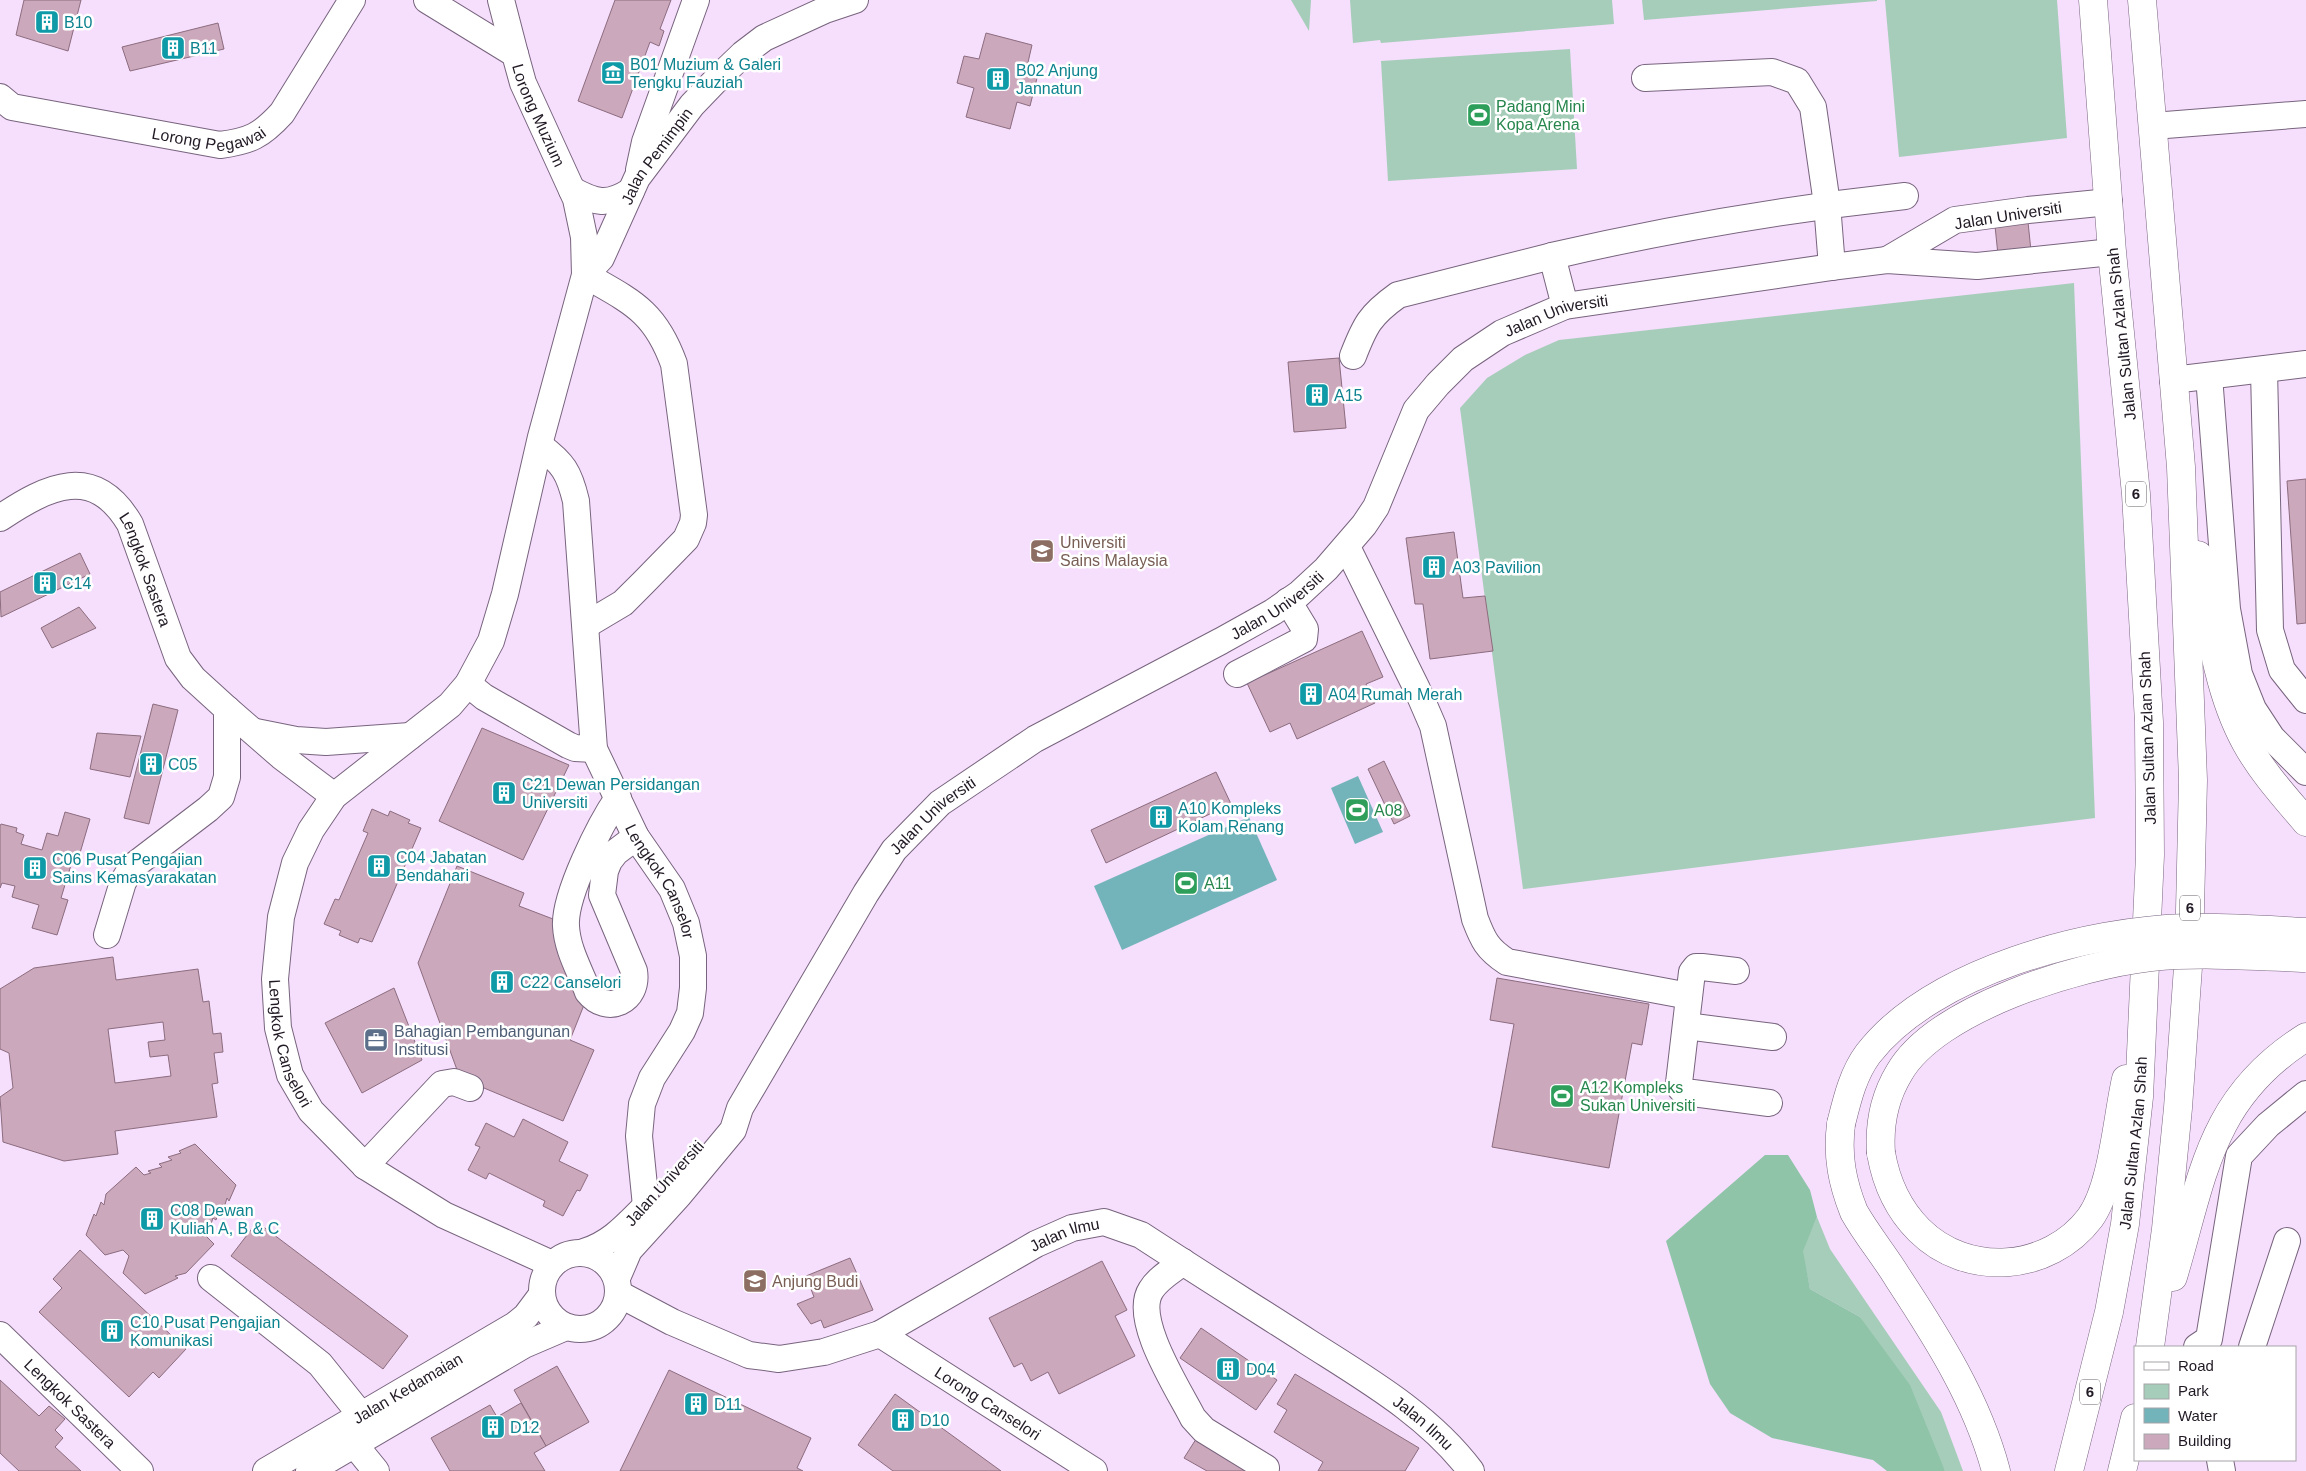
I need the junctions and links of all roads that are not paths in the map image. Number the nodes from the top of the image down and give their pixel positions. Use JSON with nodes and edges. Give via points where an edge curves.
{"nodes":[{"id":1,"x":352,"y":0,"type":"edge"},
{"id":2,"x":427,"y":0,"type":"edge"},
{"id":3,"x":501,"y":0,"type":"edge"},
{"id":4,"x":696,"y":0,"type":"edge"},
{"id":5,"x":855,"y":0,"type":"edge"},
{"id":6,"x":2094,"y":0,"type":"edge"},
{"id":7,"x":2142,"y":0,"type":"edge"},
{"id":8,"x":515,"y":54,"type":"junction"},
{"id":9,"x":1645,"y":78,"type":"dead end"},
{"id":10,"x":0,"y":97,"type":"edge"},
{"id":11,"x":2306,"y":114,"type":"edge"},
{"id":12,"x":2152,"y":126,"type":"junction"},
{"id":13,"x":634,"y":184,"type":"junction"},
{"id":14,"x":572,"y":190,"type":"junction"},
{"id":15,"x":1904,"y":196,"type":"dead end"},
{"id":16,"x":2109,"y":202,"type":"junction"},
{"id":17,"x":1827,"y":204,"type":"junction"},
{"id":18,"x":2112,"y":252,"type":"junction"},
{"id":19,"x":1552,"y":256,"type":"junction"},
{"id":20,"x":1887,"y":260,"type":"junction"},
{"id":21,"x":1832,"y":267,"type":"junction"},
{"id":22,"x":585,"y":275,"type":"junction"},
{"id":23,"x":1565,"y":306,"type":"junction"},
{"id":24,"x":1352,"y":356,"type":"dead end"},
{"id":25,"x":2306,"y":364,"type":"edge"},
{"id":26,"x":2264,"y":370,"type":"junction"},
{"id":27,"x":2208,"y":376,"type":"junction"},
{"id":28,"x":2173,"y":380,"type":"junction"},
{"id":29,"x":540,"y":446,"type":"junction"},
{"id":30,"x":2181,"y":467,"type":"junction"},
{"id":31,"x":0,"y":518,"type":"edge"},
{"id":32,"x":1347,"y":547,"type":"junction"},
{"id":33,"x":1288,"y":601,"type":"junction"},
{"id":34,"x":586,"y":625,"type":"junction"},
{"id":35,"x":1237,"y":674,"type":"dead end"},
{"id":36,"x":468,"y":684,"type":"junction"},
{"id":37,"x":2306,"y":700,"type":"edge"},
{"id":38,"x":227,"y":709,"type":"junction"},
{"id":39,"x":256,"y":732,"type":"junction"},
{"id":40,"x":410,"y":736,"type":"junction"},
{"id":41,"x":594,"y":749,"type":"junction"},
{"id":42,"x":2306,"y":772,"type":"edge"},
{"id":43,"x":334,"y":796,"type":"junction"},
{"id":44,"x":618,"y":798,"type":"junction"},
{"id":45,"x":2306,"y":822,"type":"edge"},
{"id":46,"x":636,"y":837,"type":"junction"},
{"id":47,"x":602,"y":895,"type":"junction"},
{"id":48,"x":567,"y":908,"type":"junction"},
{"id":49,"x":2306,"y":932,"type":"edge"},
{"id":50,"x":107,"y":935,"type":"dead end"},
{"id":51,"x":2306,"y":958,"type":"edge"},
{"id":52,"x":1736,"y":971,"type":"dead end"},
{"id":53,"x":2145,"y":990,"type":"junction"},
{"id":54,"x":1689,"y":996,"type":"junction"},
{"id":55,"x":1686,"y":1026,"type":"junction"},
{"id":56,"x":1773,"y":1037,"type":"dead end"},
{"id":57,"x":2306,"y":1037,"type":"edge"},
{"id":58,"x":470,"y":1088,"type":"dead end"},
{"id":59,"x":2306,"y":1094,"type":"edge"},
{"id":60,"x":1769,"y":1103,"type":"dead end"},
{"id":61,"x":740,"y":1108,"type":"junction"},
{"id":62,"x":365,"y":1166,"type":"junction"},
{"id":63,"x":646,"y":1206,"type":"junction"},
{"id":64,"x":2287,"y":1241,"type":"dead end"},
{"id":65,"x":584,"y":1252,"type":"junction"},
{"id":66,"x":1183,"y":1262,"type":"junction"},
{"id":67,"x":552,"y":1264,"type":"junction"},
{"id":68,"x":211,"y":1278,"type":"dead end"},
{"id":69,"x":618,"y":1286,"type":"junction"},
{"id":70,"x":541,"y":1296,"type":"junction"},
{"id":71,"x":607,"y":1318,"type":"junction"},
{"id":72,"x":672,"y":1322,"type":"junction"},
{"id":73,"x":566,"y":1327,"type":"junction"},
{"id":74,"x":880,"y":1334,"type":"junction"},
{"id":75,"x":0,"y":1335,"type":"edge"},
{"id":76,"x":2151,"y":1346,"type":"edge"},
{"id":77,"x":2151,"y":1346,"type":"edge"},
{"id":78,"x":2198,"y":1346,"type":"edge"},
{"id":79,"x":2252,"y":1346,"type":"edge"},
{"id":80,"x":361,"y":1415,"type":"junction"},
{"id":81,"x":2134,"y":1422,"type":"edge"},
{"id":82,"x":354,"y":1444,"type":"junction"},
{"id":83,"x":1266,"y":1468,"type":"dead end"},
{"id":84,"x":140,"y":1471,"type":"edge"},
{"id":85,"x":266,"y":1471,"type":"edge"},
{"id":86,"x":309,"y":1471,"type":"edge"},
{"id":87,"x":376,"y":1471,"type":"edge"},
{"id":88,"x":1094,"y":1471,"type":"edge"},
{"id":89,"x":1471,"y":1471,"type":"edge"},
{"id":90,"x":1996,"y":1471,"type":"edge"},
{"id":91,"x":2069,"y":1471,"type":"edge"},
{"id":92,"x":2122,"y":1471,"type":"edge"}],
"edges":[{"from":1,"to":10,"type":"street","name":"Lorong Pegawai","via":[[282,113],[268,129],[244,142],[220,145],[22,109],[12,107]]},
{"from":2,"to":8,"type":"street","name":"Lorong Muzium"},
{"from":3,"to":8,"type":"street"},
{"from":4,"to":13,"type":"street"},
{"from":5,"to":13,"type":"street","name":"Jalan Pemimpin","via":[[764,38],[743,54],[692,105]]},
{"from":6,"to":16,"type":"highway","name":"Jalan Sultan Azlan Shah","number":"6"},
{"from":7,"to":12,"type":"highway","number":"6"},
{"from":8,"to":14,"type":"street","name":"Lorong Muzium","via":[[523,83]]},
{"from":9,"to":17,"type":"street","via":[[1772,72],[1797,82],[1813,107]]},
{"from":11,"to":12,"type":"street"},
{"from":12,"to":28,"type":"highway","number":"6"},
{"from":13,"to":14,"type":"street","via":[[616,200],[602,202]]},
{"from":13,"to":22,"type":"street","name":"Jalan Pemimpin","via":[[601,258]]},
{"from":14,"to":22,"type":"street","name":"Lorong Muzium","via":[[584,237]]},
{"from":15,"to":17,"type":"street"},
{"from":16,"to":18,"type":"highway","name":"Jalan Sultan Azlan Shah","number":"6"},
{"from":16,"to":20,"type":"street","name":"Jalan Universiti","via":[[1955,220]]},
{"from":17,"to":19,"type":"street","via":[[1653,232]]},
{"from":17,"to":21,"type":"street"},
{"from":18,"to":20,"type":"street","name":"Jalan Universiti","via":[[1977,266]]},
{"from":18,"to":53,"type":"highway","name":"Jalan Sultan Azlan Shah","number":"6","via":[[2136,494],[2149,722],[2150,855]]},
{"from":19,"to":23,"type":"street"},
{"from":19,"to":24,"type":"street","via":[[1398,295],[1365,325]]},
{"from":20,"to":21,"type":"street","name":"Jalan Universiti"},
{"from":21,"to":23,"type":"street","name":"Jalan Universiti"},
{"from":22,"to":29,"type":"street","name":"Lengkok Canselori"},
{"from":22,"to":34,"type":"street","via":[[644,311],[667,343],[674,364],[694,515],[690,531],[623,603]]},
{"from":23,"to":32,"type":"street","name":"Jalan Universiti","via":[[1502,333],[1463,360],[1438,384],[1416,410],[1376,507]]},
{"from":25,"to":26,"type":"street"},
{"from":26,"to":27,"type":"street"},
{"from":26,"to":37,"type":"street","via":[[2270,630],[2282,670]]},
{"from":27,"to":28,"type":"street"},
{"from":27,"to":42,"type":"street","via":[[2227,609],[2239,674],[2253,709],[2272,738]]},
{"from":28,"to":30,"type":"highway","number":"6"},
{"from":29,"to":34,"type":"street","name":"Lengkok Canselor","via":[[562,464],[571,480],[576,501]]},
{"from":29,"to":36,"type":"street","name":"Lengkok Canselori","via":[[506,594],[491,641]]},
{"from":30,"to":45,"type":"highway","via":[[2226,693],[2246,743],[2275,786]]},
{"from":30,"to":76,"type":"highway","number":"6","via":[[2193,780],[2189,953],[2178,1108]]},
{"from":31,"to":38,"type":"street","name":"Lengkok Sastera","via":[[50,489],[72,485],[92,488],[110,497],[130,524],[178,658],[193,678]]},
{"from":32,"to":33,"type":"street","name":"Jalan Universiti"},
{"from":32,"to":54,"type":"street","via":[[1433,726],[1475,919],[1491,952],[1507,962]]},
{"from":33,"to":35,"type":"street","via":[[1305,629],[1304,639]]},
{"from":33,"to":61,"type":"street","name":"Jalan Universiti","via":[[1221,641],[1035,739],[940,803],[894,850],[870,886]]},
{"from":34,"to":41,"type":"street","name":"Lengkok Canselor"},
{"from":36,"to":40,"type":"street","name":"Lengkok Canselori","via":[[450,705]]},
{"from":36,"to":41,"type":"street","via":[[484,697],[568,745]]},
{"from":38,"to":39,"type":"street","name":"Lengkok Sastera"},
{"from":38,"to":50,"type":"street","via":[[227,777],[220,797],[132,867],[123,882]]},
{"from":39,"to":40,"type":"street","name":"Lengkok Sastera","via":[[326,742]]},
{"from":39,"to":43,"type":"street","name":"Lengkok Sastera","via":[[281,756]]},
{"from":40,"to":43,"type":"street","name":"Lengkok Canselori"},
{"from":41,"to":44,"type":"street","name":"Lengkok Canselor"},
{"from":43,"to":62,"type":"street","name":"Lengkok Canselori","via":[[311,830],[295,863],[281,917],[275,979],[278,1028],[290,1075],[311,1111]]},
{"from":44,"to":46,"type":"street","name":"Lengkok Canselor"},
{"from":44,"to":48,"type":"street","via":[[605,816]]},
{"from":46,"to":47,"type":"street","via":[[609,861]]},
{"from":46,"to":63,"type":"street","name":"Lengkok Canselor","via":[[672,889],[686,923],[693,956],[690,1013],[652,1078],[642,1104],[639,1136]]},
{"from":47,"to":48,"type":"street"},
{"from":47,"to":48,"type":"street","via":[[634,970],[633,988],[621,1001],[599,1002],[588,992],[567,937]]},
{"from":49,"to":90,"type":"highway","bridge":true,"via":[[2188,928],[2086,940],[2012,962],[1937,996],[1901,1021],[1867,1055],[1854,1079],[1841,1124],[1839,1164],[1844,1186],[1854,1212],[1947,1356],[1972,1404]]},
{"from":51,"to":53,"type":"highway","bridge":true,"via":[[2203,954],[2151,957],[2109,964],[2010,994],[1940,1032],[1899,1072],[1885,1106],[1881,1129],[1881,1153],[1887,1181],[1900,1207],[1920,1231],[1947,1250],[1967,1258],[2009,1264],[2028,1260],[2060,1246],[2082,1227],[2091,1216],[2105,1184]]},
{"from":52,"to":54,"type":"street","via":[[1696,967],[1692,972]]},
{"from":53,"to":91,"type":"highway","name":"Jalan Sultan Azlan Shah","number":"6","via":[[2139,1097],[2125,1224],[2108,1312]]},
{"from":54,"to":55,"type":"street"},
{"from":55,"to":56,"type":"street"},
{"from":55,"to":60,"type":"street","via":[[1681,1089]]},
{"from":57,"to":77,"type":"highway","via":[[2271,1062],[2247,1088],[2211,1147]]},
{"from":58,"to":62,"type":"street","via":[[454,1082],[442,1084]]},
{"from":59,"to":78,"type":"street","via":[[2268,1125],[2239,1156],[2209,1339]]},
{"from":61,"to":63,"type":"street","name":"Jalan Universiti","via":[[723,1115]]},
{"from":61,"to":69,"type":"street","name":"Jalan Universiti","via":[[732,1130],[629,1250]]},
{"from":62,"to":67,"type":"street","name":"Lengkok Canselori","via":[[444,1215]]},
{"from":63,"to":65,"type":"street","name":"Jalan Universiti","via":[[602,1246]]},
{"from":64,"to":79,"type":"street"},
{"from":65,"to":67,"type":"street","via":[[567,1255]]},
{"from":65,"to":69,"type":"street","via":[[598,1256],[609,1266]]},
{"from":66,"to":74,"type":"street","name":"Jalan Ilmu","via":[[1141,1235],[1104,1222],[1072,1228],[1036,1244]]},
{"from":66,"to":83,"type":"street","via":[[1156,1282],[1150,1291],[1146,1303],[1149,1332],[1193,1418],[1204,1430]]},
{"from":66,"to":89,"type":"street","name":"Jalan Ilmu","via":[[1399,1403],[1453,1447]]},
{"from":67,"to":70,"type":"street","via":[[542,1284]]},
{"from":68,"to":80,"type":"street","via":[[320,1364]]},
{"from":69,"to":71,"type":"street","via":[[615,1308]]},
{"from":69,"to":72,"type":"street","name":"Jalan Ilmu"},
{"from":70,"to":73,"type":"street","via":[[554,1320]]},
{"from":70,"to":80,"type":"street","name":"Jalan Kedamaian","via":[[515,1325]]},
{"from":71,"to":72,"type":"street","name":"Jalan Ilmu"},
{"from":71,"to":73,"type":"street","via":[[588,1329]]},
{"from":72,"to":74,"type":"street","name":"Jalan Ilmu","via":[[748,1356],[779,1359],[824,1352]]},
{"from":73,"to":82,"type":"street","name":"Jalan Kedamaian","via":[[524,1345]]},
{"from":74,"to":88,"type":"street","name":"Lorong Canselori"},
{"from":75,"to":84,"type":"street","name":"Lengkok Sastera"},
{"from":80,"to":85,"type":"street","name":"Jalan Kedamaian"},
{"from":81,"to":92,"type":"highway"},
{"from":82,"to":86,"type":"street","name":"Jalan Kedamaian"},
{"from":82,"to":87,"type":"street"}]}
